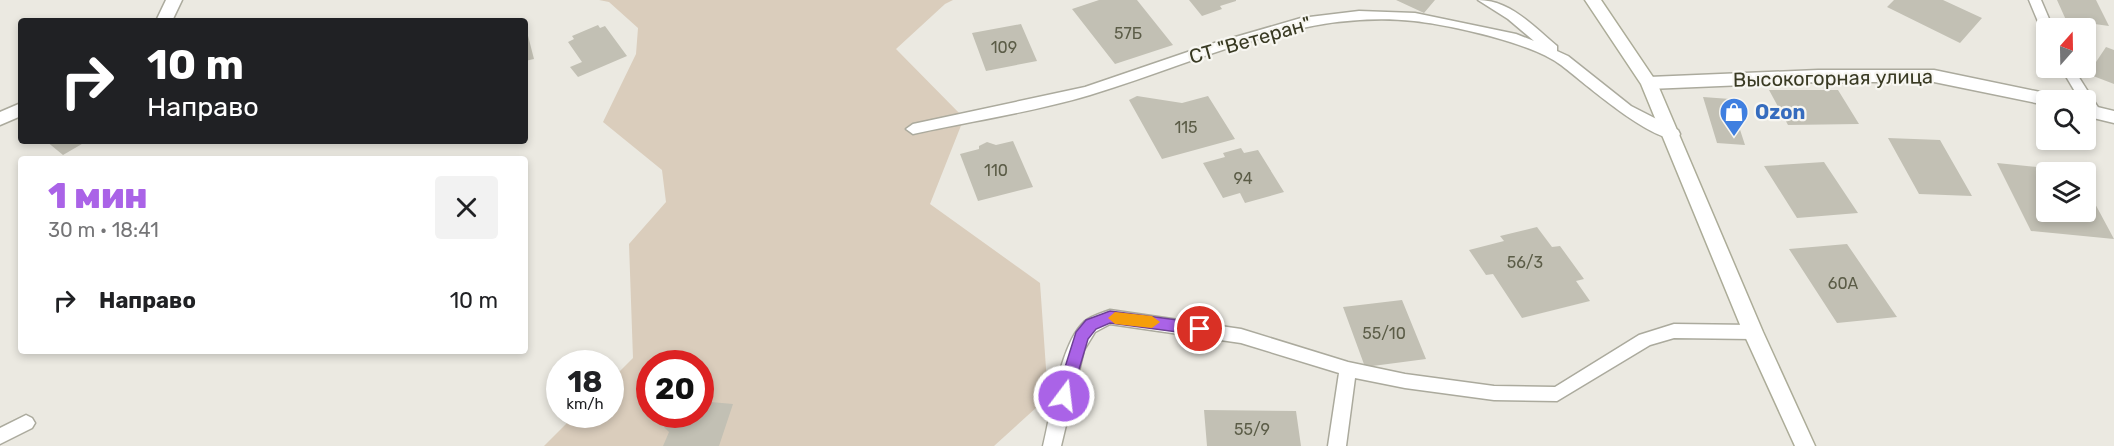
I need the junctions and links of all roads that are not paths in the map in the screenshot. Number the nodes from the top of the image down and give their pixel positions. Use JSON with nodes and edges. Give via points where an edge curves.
{"nodes":[{"id":1,"x":174,"y":0,"type":"edge"},
{"id":2,"x":1484,"y":0,"type":"edge"},
{"id":3,"x":1593,"y":0,"type":"edge"},
{"id":4,"x":2035,"y":0,"type":"edge"},
{"id":5,"x":166,"y":18,"type":"edge"},
{"id":6,"x":2043,"y":18,"type":"edge"},
{"id":7,"x":1563,"y":59,"type":"junction"},
{"id":8,"x":1649,"y":82,"type":"junction"},
{"id":9,"x":2036,"y":97,"type":"edge"},
{"id":10,"x":18,"y":110,"type":"edge"},
{"id":11,"x":2096,"y":113,"type":"edge"},
{"id":12,"x":2114,"y":117,"type":"edge"},
{"id":13,"x":0,"y":119,"type":"edge"},
{"id":14,"x":913,"y":129,"type":"dead end"},
{"id":15,"x":1673,"y":134,"type":"junction"},
{"id":16,"x":1753,"y":332,"type":"junction"},
{"id":17,"x":1348,"y":369,"type":"junction"},
{"id":18,"x":26,"y":423,"type":"dead end"},
{"id":19,"x":0,"y":436,"type":"edge"},
{"id":20,"x":1052,"y":446,"type":"edge"},
{"id":21,"x":1337,"y":446,"type":"edge"},
{"id":22,"x":1805,"y":446,"type":"edge"}],
"edges":[{"from":1,"to":5,"type":"street"},
{"from":2,"to":7,"type":"lane","via":[[1513,16]]},
{"from":3,"to":8,"type":"street"},
{"from":4,"to":6,"type":"lane"},
{"from":7,"to":14,"type":"lane","name":"СТ \"Ветеран\"","via":[[1516,39],[1471,28],[1414,18],[1359,15],[1301,22],[1087,91]]},
{"from":7,"to":15,"type":"lane","name":"СТ \"Ветеран\"","via":[[1626,110]]},
{"from":8,"to":9,"type":"street","name":"Высокогорная улица","via":[[1934,75]]},
{"from":8,"to":15,"type":"street"},
{"from":10,"to":13,"type":"street"},
{"from":11,"to":12,"type":"street"},
{"from":15,"to":16,"type":"street"},
{"from":16,"to":17,"type":"lane","via":[[1674,331],[1645,340],[1557,394],[1494,393]]},
{"from":16,"to":22,"type":"street"},
{"from":17,"to":20,"type":"lane","via":[[1241,336],[1110,317],[1091,324],[1082,337]]},
{"from":17,"to":21,"type":"lane"},
{"from":18,"to":19,"type":"lane"}]}
